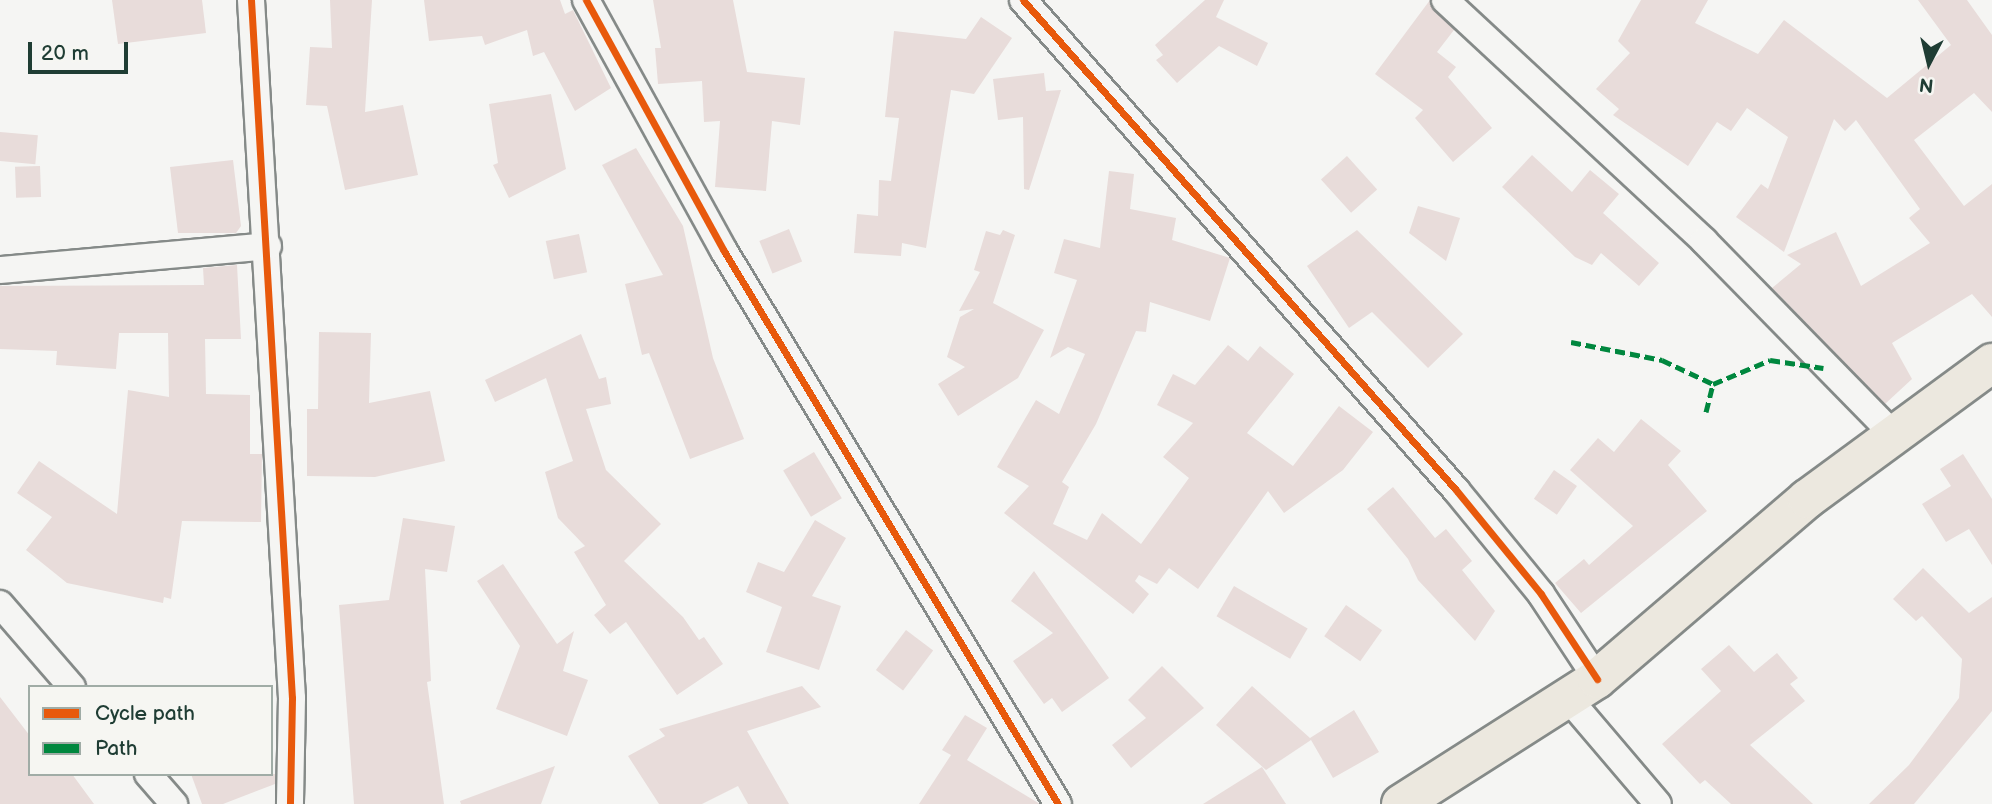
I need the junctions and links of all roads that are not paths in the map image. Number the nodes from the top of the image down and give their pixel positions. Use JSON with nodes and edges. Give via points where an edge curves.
{"nodes":[{"id":1,"x":251,"y":0,"type":"edge"},
{"id":2,"x":586,"y":0,"type":"edge"},
{"id":3,"x":1023,"y":0,"type":"edge"},
{"id":4,"x":1445,"y":0,"type":"edge"},
{"id":5,"x":268,"y":246,"type":"junction"},
{"id":6,"x":0,"y":270,"type":"edge"},
{"id":7,"x":1992,"y":363,"type":"edge"},
{"id":8,"x":1892,"y":433,"type":"junction"},
{"id":9,"x":0,"y":604,"type":"edge"},
{"id":10,"x":70,"y":685,"type":"edge"},
{"id":11,"x":1582,"y":688,"type":"junction"},
{"id":12,"x":150,"y":776,"type":"edge"},
{"id":13,"x":174,"y":804,"type":"edge"},
{"id":14,"x":290,"y":804,"type":"edge"},
{"id":15,"x":1058,"y":804,"type":"edge"},
{"id":16,"x":1402,"y":804,"type":"edge"},
{"id":17,"x":1658,"y":804,"type":"edge"}],
"edges":[{"from":1,"to":5,"type":"street"},
{"from":2,"to":15,"type":"street","via":[[724,251]]},
{"from":3,"to":11,"type":"street","via":[[1456,489],[1541,594]]},
{"from":4,"to":8,"type":"street","via":[[1703,241]]},
{"from":5,"to":6,"type":"street"},
{"from":5,"to":14,"type":"street","via":[[292,698]]},
{"from":7,"to":8,"type":"main road"},
{"from":8,"to":11,"type":"main road"},
{"from":9,"to":10,"type":"street"},
{"from":11,"to":16,"type":"main road"},
{"from":11,"to":17,"type":"street"},
{"from":12,"to":13,"type":"street"}]}
